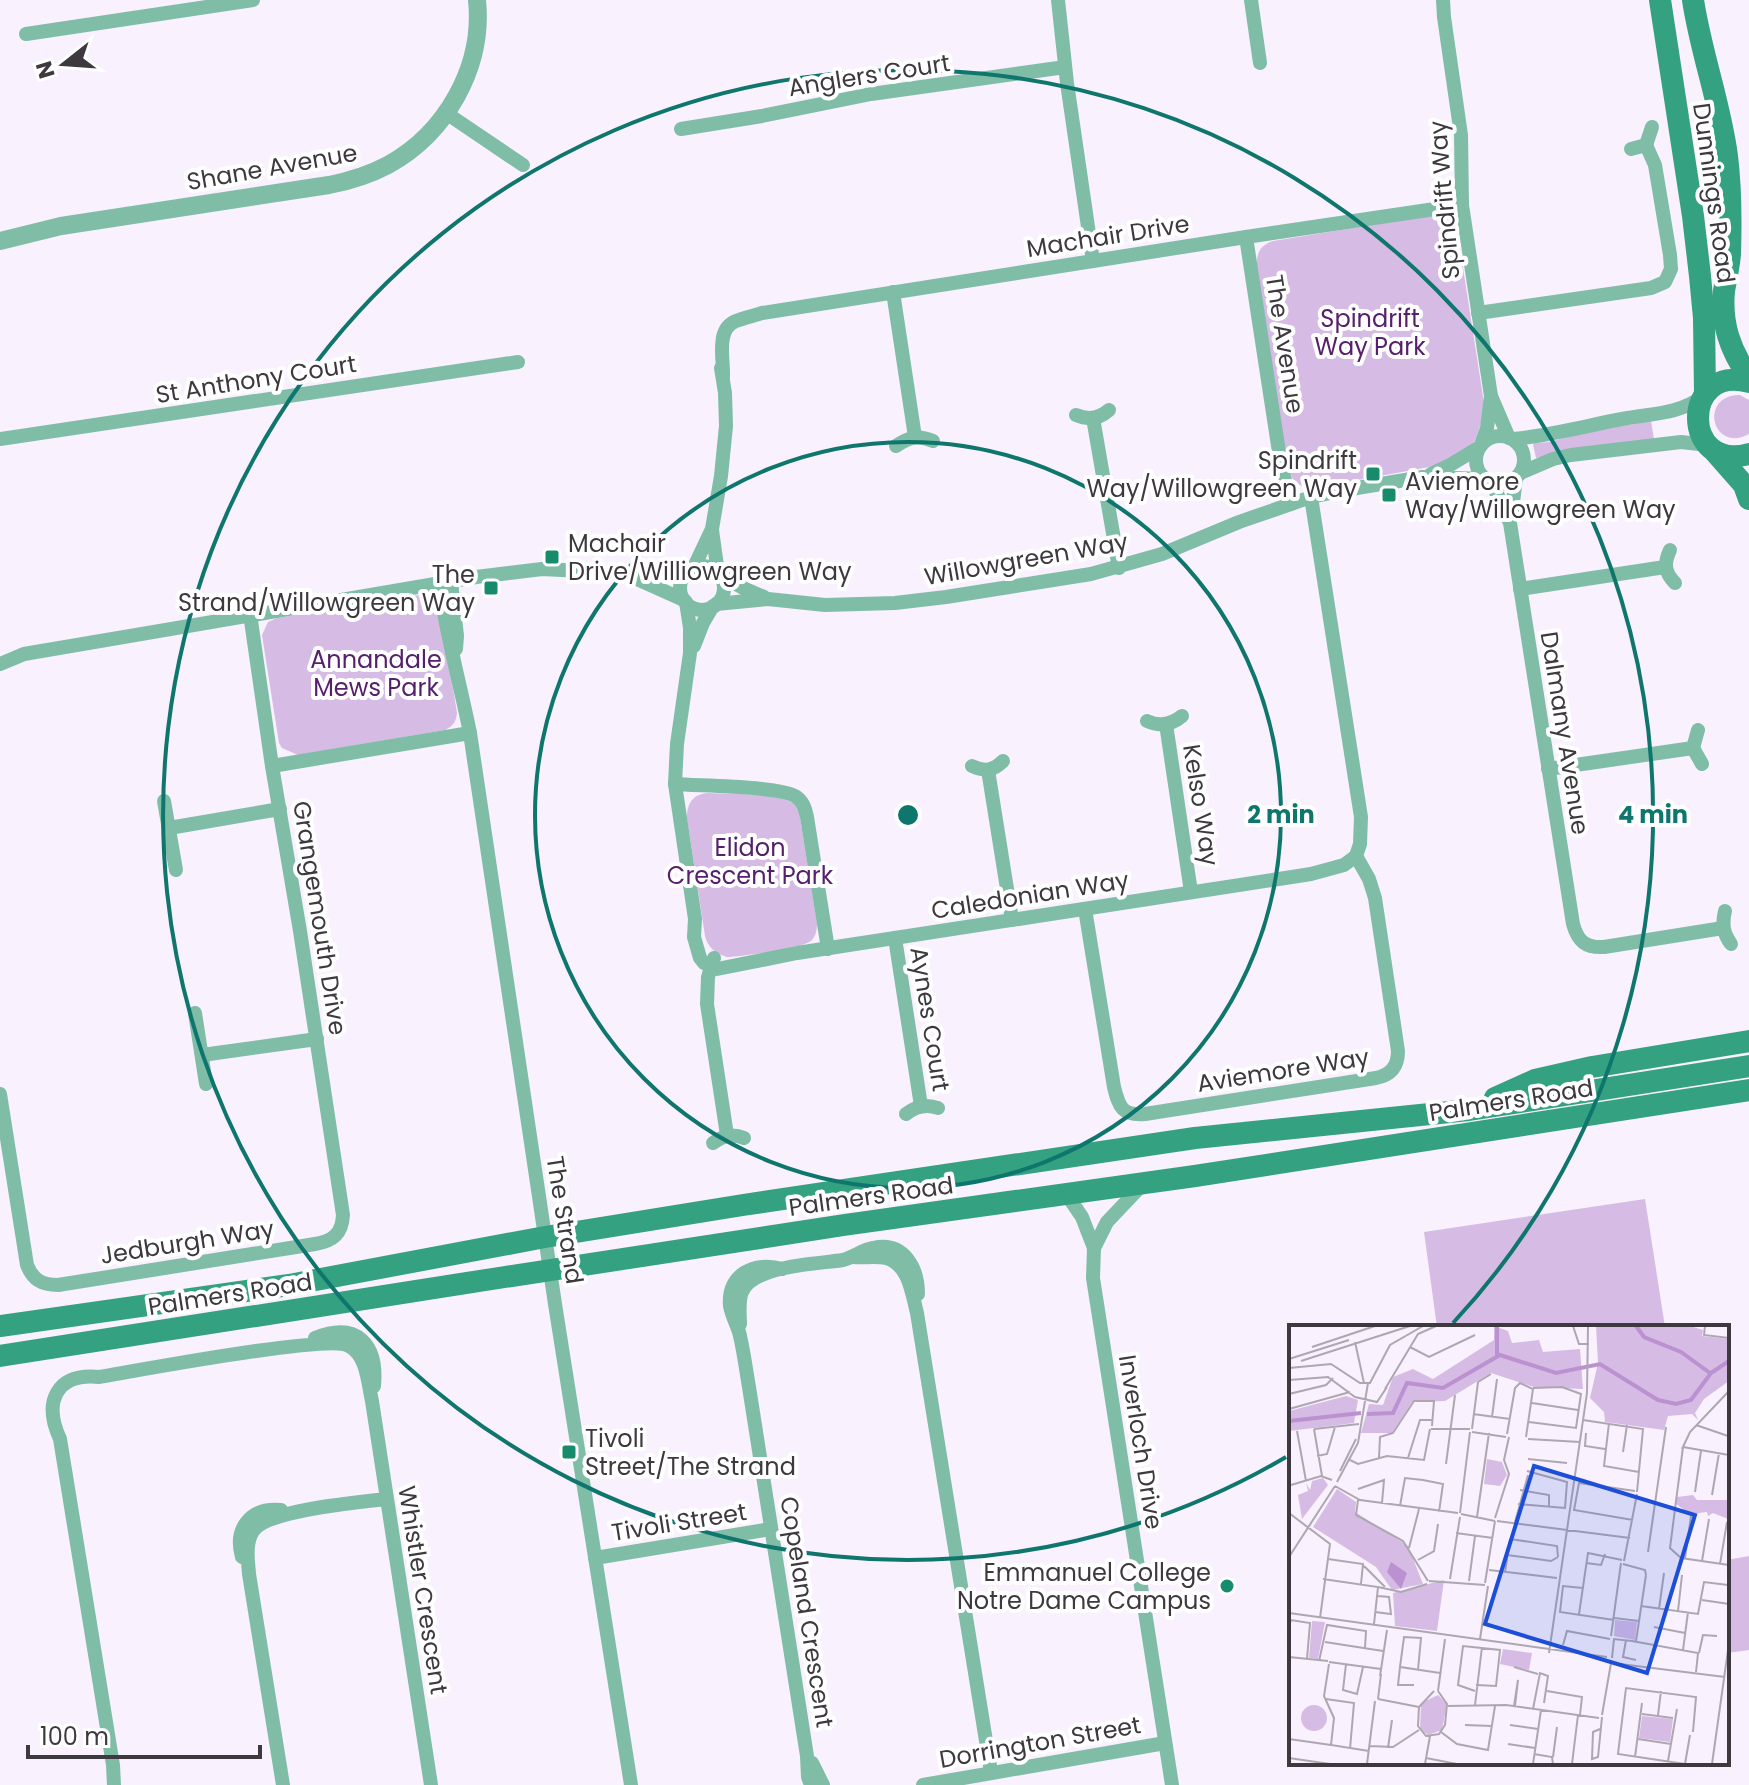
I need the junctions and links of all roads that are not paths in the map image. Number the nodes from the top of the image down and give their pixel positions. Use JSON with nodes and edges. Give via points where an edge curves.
{"nodes":[{"id":1,"x":253,"y":0,"type":"edge"},
{"id":2,"x":477,"y":0,"type":"edge"},
{"id":3,"x":1058,"y":0,"type":"edge"},
{"id":4,"x":1251,"y":0,"type":"edge"},
{"id":5,"x":1443,"y":0,"type":"edge"},
{"id":6,"x":1660,"y":0,"type":"edge"},
{"id":7,"x":1693,"y":0,"type":"edge"},
{"id":8,"x":26,"y":34,"type":"dead end"},
{"id":9,"x":1260,"y":63,"type":"dead end"},
{"id":10,"x":1065,"y":67,"type":"junction"},
{"id":11,"x":446,"y":113,"type":"junction"},
{"id":12,"x":1652,"y":127,"type":"dead end"},
{"id":13,"x":681,"y":129,"type":"dead end"},
{"id":14,"x":523,"y":165,"type":"dead end"},
{"id":15,"x":1462,"y":205,"type":"junction"},
{"id":16,"x":61,"y":226,"type":"junction"},
{"id":17,"x":0,"y":230,"type":"edge"},
{"id":18,"x":1246,"y":237,"type":"junction"},
{"id":19,"x":0,"y":241,"type":"edge"},
{"id":20,"x":1093,"y":261,"type":"junction"},
{"id":21,"x":893,"y":292,"type":"junction"},
{"id":22,"x":1478,"y":313,"type":"junction"},
{"id":23,"x":518,"y":362,"type":"dead end"},
{"id":24,"x":1749,"y":379,"type":"edge"},
{"id":25,"x":1705,"y":395,"type":"junction"},
{"id":26,"x":1491,"y":396,"type":"junction"},
{"id":27,"x":1109,"y":410,"type":"dead end"},
{"id":28,"x":1076,"y":415,"type":"dead end"},
{"id":29,"x":1093,"y":418,"type":"junction"},
{"id":30,"x":915,"y":437,"type":"junction"},
{"id":31,"x":1510,"y":438,"type":"junction"},
{"id":32,"x":0,"y":439,"type":"edge"},
{"id":33,"x":933,"y":441,"type":"dead end"},
{"id":34,"x":896,"y":446,"type":"dead end"},
{"id":35,"x":1480,"y":446,"type":"junction"},
{"id":36,"x":1712,"y":449,"type":"junction"},
{"id":37,"x":1749,"y":454,"type":"edge"},
{"id":38,"x":1518,"y":475,"type":"junction"},
{"id":39,"x":1423,"y":477,"type":"junction"},
{"id":40,"x":1488,"y":480,"type":"junction"},
{"id":41,"x":1311,"y":497,"type":"junction"},
{"id":42,"x":1749,"y":499,"type":"edge"},
{"id":43,"x":1291,"y":504,"type":"junction"},
{"id":44,"x":1510,"y":523,"type":"junction"},
{"id":45,"x":712,"y":529,"type":"junction"},
{"id":46,"x":1670,"y":550,"type":"dead end"},
{"id":47,"x":1665,"y":567,"type":"junction"},
{"id":48,"x":1119,"y":568,"type":"junction"},
{"id":49,"x":692,"y":569,"type":"junction"},
{"id":50,"x":627,"y":574,"type":"junction"},
{"id":51,"x":719,"y":574,"type":"junction"},
{"id":52,"x":445,"y":582,"type":"junction"},
{"id":53,"x":1675,"y":583,"type":"dead end"},
{"id":54,"x":1520,"y":589,"type":"junction"},
{"id":55,"x":768,"y":599,"type":"junction"},
{"id":56,"x":685,"y":601,"type":"junction"},
{"id":57,"x":714,"y":605,"type":"junction"},
{"id":58,"x":250,"y":614,"type":"junction"},
{"id":59,"x":0,"y":653,"type":"edge"},
{"id":60,"x":690,"y":653,"type":"junction"},
{"id":61,"x":24,"y":654,"type":"junction"},
{"id":62,"x":0,"y":664,"type":"edge"},
{"id":63,"x":1182,"y":716,"type":"dead end"},
{"id":64,"x":1147,"y":721,"type":"dead end"},
{"id":65,"x":1166,"y":724,"type":"junction"},
{"id":66,"x":1698,"y":730,"type":"dead end"},
{"id":67,"x":470,"y":733,"type":"junction"},
{"id":68,"x":1693,"y":748,"type":"junction"},
{"id":69,"x":1003,"y":761,"type":"dead end"},
{"id":70,"x":1702,"y":764,"type":"dead end"},
{"id":71,"x":272,"y":766,"type":"junction"},
{"id":72,"x":972,"y":766,"type":"dead end"},
{"id":73,"x":1548,"y":769,"type":"junction"},
{"id":74,"x":988,"y":770,"type":"junction"},
{"id":75,"x":675,"y":784,"type":"junction"},
{"id":76,"x":164,"y":801,"type":"dead end"},
{"id":77,"x":280,"y":809,"type":"junction"},
{"id":78,"x":169,"y":828,"type":"junction"},
{"id":79,"x":1358,"y":860,"type":"junction"},
{"id":80,"x":176,"y":870,"type":"dead end"},
{"id":81,"x":1191,"y":892,"type":"junction"},
{"id":82,"x":1085,"y":909,"type":"junction"},
{"id":83,"x":1725,"y":911,"type":"dead end"},
{"id":84,"x":1012,"y":920,"type":"junction"},
{"id":85,"x":1723,"y":928,"type":"junction"},
{"id":86,"x":895,"y":938,"type":"junction"},
{"id":87,"x":1731,"y":944,"type":"dead end"},
{"id":88,"x":828,"y":949,"type":"junction"},
{"id":89,"x":712,"y":962,"type":"junction"},
{"id":90,"x":195,"y":1013,"type":"dead end"},
{"id":91,"x":317,"y":1039,"type":"junction"},
{"id":92,"x":1749,"y":1041,"type":"edge"},
{"id":93,"x":202,"y":1055,"type":"junction"},
{"id":94,"x":1749,"y":1066,"type":"edge"},
{"id":95,"x":206,"y":1084,"type":"dead end"},
{"id":96,"x":1749,"y":1090,"type":"edge"},
{"id":97,"x":0,"y":1094,"type":"edge"},
{"id":98,"x":921,"y":1106,"type":"junction"},
{"id":99,"x":938,"y":1108,"type":"dead end"},
{"id":100,"x":1469,"y":1110,"type":"junction"},
{"id":101,"x":906,"y":1114,"type":"dead end"},
{"id":102,"x":727,"y":1135,"type":"junction"},
{"id":103,"x":744,"y":1138,"type":"dead end"},
{"id":104,"x":713,"y":1143,"type":"dead end"},
{"id":105,"x":1143,"y":1184,"type":"junction"},
{"id":106,"x":1067,"y":1195,"type":"junction"},
{"id":107,"x":341,"y":1229,"type":"joint"},
{"id":108,"x":545,"y":1237,"type":"junction"},
{"id":109,"x":1094,"y":1248,"type":"junction"},
{"id":110,"x":551,"y":1270,"type":"junction"},
{"id":111,"x":0,"y":1326,"type":"edge"},
{"id":112,"x":0,"y":1356,"type":"edge"},
{"id":113,"x":386,"y":1499,"type":"junction"},
{"id":114,"x":771,"y":1529,"type":"junction"},
{"id":115,"x":595,"y":1558,"type":"junction"},
{"id":116,"x":1165,"y":1743,"type":"junction"},
{"id":117,"x":807,"y":1756,"type":"junction"},
{"id":118,"x":113,"y":1765,"type":"junction"},
{"id":119,"x":991,"y":1772,"type":"junction"},
{"id":120,"x":114,"y":1785,"type":"edge"},
{"id":121,"x":121,"y":1785,"type":"edge"},
{"id":122,"x":283,"y":1785,"type":"edge"},
{"id":123,"x":431,"y":1785,"type":"edge"},
{"id":124,"x":631,"y":1785,"type":"edge"},
{"id":125,"x":811,"y":1785,"type":"edge"},
{"id":126,"x":823,"y":1785,"type":"edge"},
{"id":127,"x":923,"y":1785,"type":"edge"},
{"id":128,"x":1172,"y":1785,"type":"edge"}],
"edges":[{"from":1,"to":8,"type":"street"},
{"from":2,"to":11,"type":"street","name":"Shane Avenue","via":[[472,56]]},
{"from":3,"to":10,"type":"street"},
{"from":4,"to":9,"type":"street"},
{"from":5,"to":15,"type":"street","name":"Spindrift Way","via":[[1461,135]]},
{"from":6,"to":25,"type":"main road","name":"Dunnings Road","via":[[1698,261]]},
{"from":7,"to":24,"type":"main road","name":"Dunnings Road","via":[[1727,155],[1730,259],[1723,312],[1733,351]]},
{"from":10,"to":13,"type":"street","name":"Anglers Court","via":[[871,94]]},
{"from":10,"to":20,"type":"street"},
{"from":11,"to":14,"type":"street"},
{"from":11,"to":16,"type":"street","name":"Shane Avenue","via":[[412,149],[358,178]]},
{"from":12,"to":22,"type":"street","via":[[1639,147],[1655,165],[1670,255],[1665,282]]},
{"from":15,"to":18,"type":"street","name":"Machair Drive"},
{"from":15,"to":22,"type":"street","name":"Spindrift Way"},
{"from":16,"to":17,"type":"street","name":"Shane Avenue"},
{"from":16,"to":19,"type":"street","name":"Shane Avenue"},
{"from":18,"to":20,"type":"street","name":"Machair Drive"},
{"from":18,"to":43,"type":"street","name":"The Avenue"},
{"from":20,"to":21,"type":"street","name":"Machair Drive"},
{"from":21,"to":30,"type":"street"},
{"from":21,"to":45,"type":"street","name":"Machair Drive","via":[[727,317],[714,341],[726,409]]},
{"from":22,"to":26,"type":"street","name":"Spindrift Way"},
{"from":23,"to":32,"type":"street","name":"St Anthony Court"},
{"from":24,"to":25,"type":"main road","via":[[1723,382]]},
{"from":25,"to":31,"type":"street","via":[[1679,410]]},
{"from":25,"to":36,"type":"main road","name":"Dunnings Road","via":[[1697,423]]},
{"from":26,"to":31,"type":"street","name":"Spindrift Way"},
{"from":26,"to":35,"type":"street","name":"Spindrift Way"},
{"from":27,"to":29,"type":"street"},
{"from":28,"to":29,"type":"street"},
{"from":29,"to":48,"type":"street"},
{"from":30,"to":33,"type":"street"},
{"from":30,"to":34,"type":"street"},
{"from":31,"to":35,"type":"street","via":[[1491,438]]},
{"from":31,"to":38,"type":"street","via":[[1523,451]]},
{"from":35,"to":39,"type":"street","name":"Willowgreen Way"},
{"from":35,"to":40,"type":"street","via":[[1476,462]]},
{"from":36,"to":37,"type":"main road","via":[[1733,457]]},
{"from":36,"to":38,"type":"street","via":[[1681,442],[1571,455]]},
{"from":36,"to":42,"type":"main road","via":[[1744,485]]},
{"from":38,"to":40,"type":"street","via":[[1501,484]]},
{"from":38,"to":44,"type":"street","name":"Dalmany Avenue"},
{"from":39,"to":40,"type":"street","name":"Willowgreen Way"},
{"from":39,"to":41,"type":"street","name":"Willowgreen Way"},
{"from":40,"to":44,"type":"street","name":"Dalmany Avenue"},
{"from":41,"to":43,"type":"street","name":"Willowgreen Way"},
{"from":41,"to":79,"type":"street","name":"Aviemore Way","via":[[1361,817]]},
{"from":43,"to":48,"type":"street","name":"Willowgreen Way"},
{"from":44,"to":54,"type":"street","name":"Dalmany Avenue"},
{"from":45,"to":49,"type":"street","name":"Machair Drive"},
{"from":45,"to":51,"type":"street","name":"Machair Drive"},
{"from":46,"to":47,"type":"street"},
{"from":47,"to":53,"type":"street"},
{"from":47,"to":54,"type":"street"},
{"from":48,"to":55,"type":"street","name":"Willowgreen Way","via":[[895,603],[825,605]]},
{"from":49,"to":50,"type":"street"},
{"from":49,"to":51,"type":"street","via":[[707,566]]},
{"from":49,"to":56,"type":"street","via":[[681,582]]},
{"from":50,"to":52,"type":"street","via":[[542,569]]},
{"from":50,"to":56,"type":"street"},
{"from":51,"to":55,"type":"street","name":"Willowgreen Way"},
{"from":51,"to":57,"type":"street","via":[[724,588]]},
{"from":52,"to":58,"type":"street"},
{"from":52,"to":67,"type":"street","name":"The Strand"},
{"from":54,"to":73,"type":"street","name":"Dalmany Avenue"},
{"from":55,"to":57,"type":"street","name":"Willowgreen Way"},
{"from":56,"to":57,"type":"street","via":[[696,608]]},
{"from":56,"to":60,"type":"street"},
{"from":57,"to":60,"type":"street"},
{"from":58,"to":61,"type":"street"},
{"from":58,"to":71,"type":"street","name":"Grangemouth Drive"},
{"from":59,"to":61,"type":"street"},
{"from":60,"to":75,"type":"street"},
{"from":61,"to":62,"type":"street"},
{"from":63,"to":65,"type":"street","name":"Kelso Way"},
{"from":64,"to":65,"type":"street","name":"Kelso Way"},
{"from":65,"to":81,"type":"street","name":"Kelso Way"},
{"from":66,"to":68,"type":"street"},
{"from":67,"to":71,"type":"street"},
{"from":67,"to":108,"type":"street","name":"The Strand"},
{"from":68,"to":70,"type":"street"},
{"from":68,"to":73,"type":"street"},
{"from":69,"to":74,"type":"street"},
{"from":71,"to":77,"type":"street","name":"Grangemouth Drive"},
{"from":72,"to":74,"type":"street"},
{"from":73,"to":85,"type":"street","name":"Dalmany Avenue","via":[[1577,938],[1585,945],[1604,947]]},
{"from":74,"to":84,"type":"street"},
{"from":75,"to":88,"type":"street","via":[[773,790],[800,800]]},
{"from":75,"to":89,"type":"street","via":[[696,948],[704,963]]},
{"from":76,"to":78,"type":"street"},
{"from":77,"to":78,"type":"street"},
{"from":77,"to":91,"type":"street","name":"Grangemouth Drive"},
{"from":78,"to":80,"type":"street"},
{"from":79,"to":81,"type":"street","name":"Caledonian Way","via":[[1343,872]]},
{"from":79,"to":82,"type":"street","name":"Aviemore Way","via":[[1375,898],[1398,1051],[1392,1070],[1376,1078],[1145,1114],[1125,1111],[1114,1087]]},
{"from":81,"to":82,"type":"street","name":"Caledonian Way"},
{"from":82,"to":84,"type":"street","name":"Caledonian Way"},
{"from":83,"to":85,"type":"street"},
{"from":84,"to":86,"type":"street","name":"Caledonian Way"},
{"from":85,"to":87,"type":"street"},
{"from":86,"to":88,"type":"street","name":"Caledonian Way"},
{"from":86,"to":98,"type":"street","name":"Aynes Court"},
{"from":88,"to":89,"type":"street","name":"Caledonian Way","via":[[729,968],[717,969]]},
{"from":89,"to":102,"type":"street","via":[[707,1004]]},
{"from":90,"to":93,"type":"street"},
{"from":91,"to":93,"type":"street"},
{"from":91,"to":107,"type":"street","name":"Grangemouth Drive"},
{"from":92,"to":100,"type":"main road","via":[[1535,1080]]},
{"from":93,"to":95,"type":"street"},
{"from":94,"to":100,"type":"main road","name":"Palmers Road"},
{"from":96,"to":105,"type":"main road","name":"Palmers Road"},
{"from":97,"to":107,"type":"street","name":"Jedburgh Way","via":[[27,1265],[46,1285],[315,1244],[330,1241]]},
{"from":98,"to":99,"type":"street","name":"Aynes Court"},
{"from":98,"to":101,"type":"street","name":"Aynes Court"},
{"from":100,"to":108,"type":"main road","name":"Palmers Road","via":[[1195,1138]]},
{"from":102,"to":103,"type":"street"},
{"from":102,"to":104,"type":"street"},
{"from":105,"to":106,"type":"main road","name":"Palmers Road"},
{"from":105,"to":109,"type":"street","via":[[1107,1222]]},
{"from":106,"to":109,"type":"street","name":"Inverloch Drive"},
{"from":106,"to":110,"type":"main road","name":"Palmers Road"},
{"from":108,"to":110,"type":"street","name":"The Strand"},
{"from":108,"to":111,"type":"main road","name":"Palmers Road","via":[[289,1285]]},
{"from":109,"to":116,"type":"street","name":"Inverloch Drive","via":[[1093,1278]]},
{"from":110,"to":112,"type":"main road","name":"Palmers Road"},
{"from":110,"to":115,"type":"street","name":"The Strand"},
{"from":113,"to":118,"type":"street","name":"Whistler Crescent","via":[[372,1401],[375,1361],[354,1335],[334,1332],[296,1346],[99,1377],[66,1393],[60,1439]]},
{"from":113,"to":122,"type":"street","via":[[260,1512],[243,1528],[239,1548],[249,1575]]},
{"from":113,"to":123,"type":"street","name":"Whistler Crescent"},
{"from":114,"to":115,"type":"street","name":"Tivoli Street"},
{"from":114,"to":117,"type":"street","name":"Copeland Crescent"},
{"from":114,"to":119,"type":"street","name":"Copeland Crescent","via":[[740,1333],[742,1292],[752,1280],[782,1269],[853,1257],[896,1262],[907,1277],[917,1313]]},
{"from":115,"to":124,"type":"street","name":"The Strand"},
{"from":116,"to":119,"type":"street","name":"Dorrington Street"},
{"from":116,"to":128,"type":"street","name":"Inverloch Drive"},
{"from":117,"to":125,"type":"street","name":"Copeland Crescent"},
{"from":117,"to":126,"type":"street","name":"Copeland Crescent"},
{"from":118,"to":120,"type":"street","name":"Whistler Crescent"},
{"from":118,"to":121,"type":"street","name":"Whistler Crescent"},
{"from":119,"to":127,"type":"street","name":"Dorrington Street"}]}
